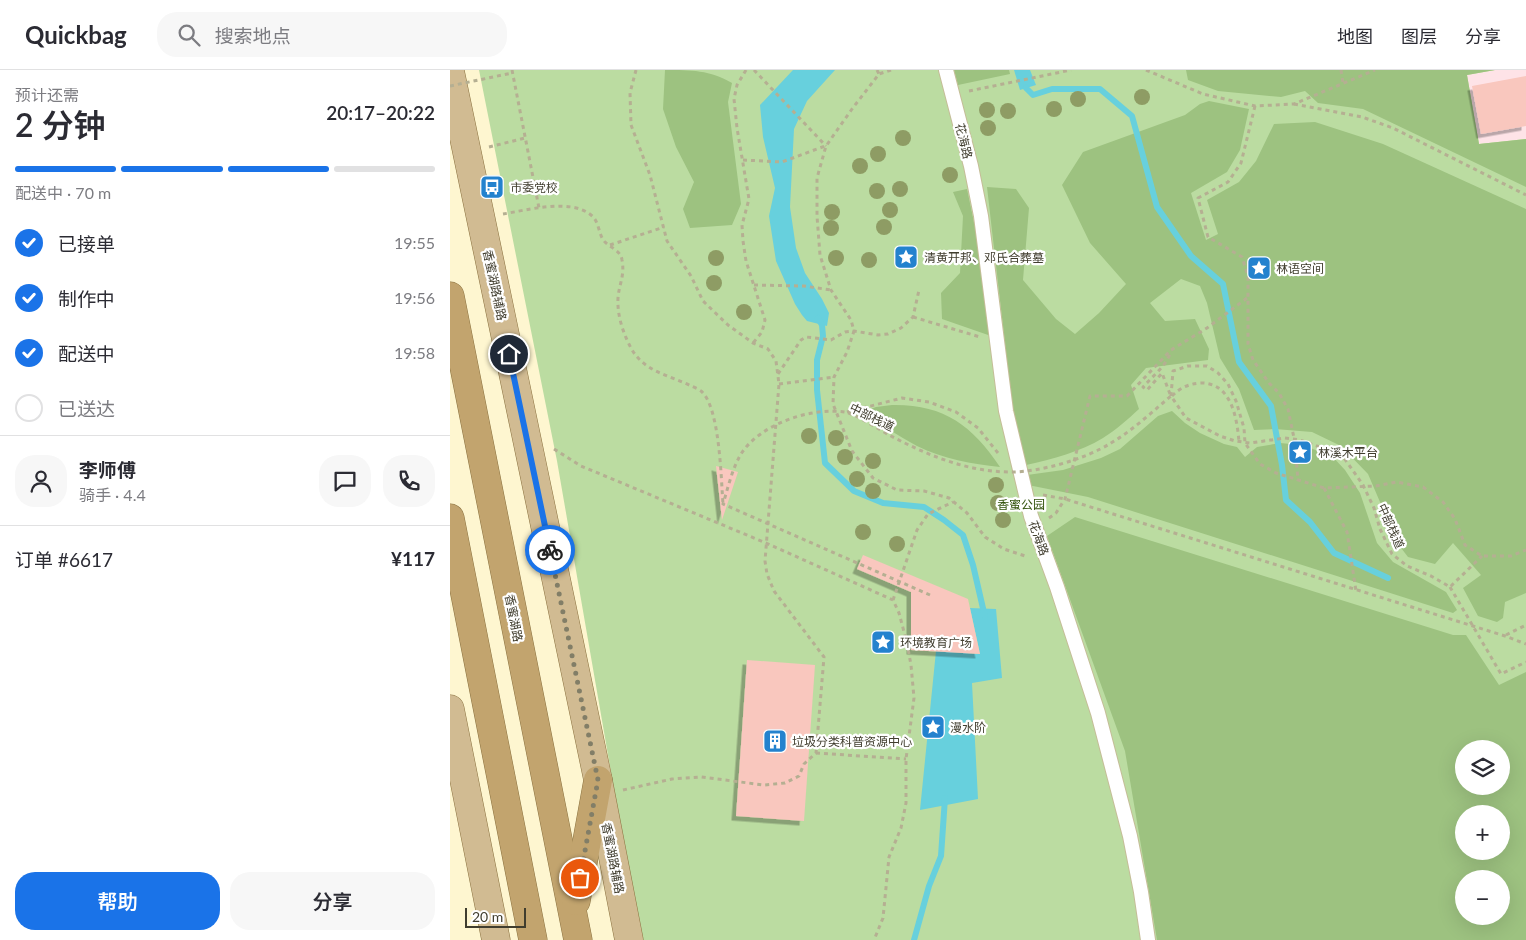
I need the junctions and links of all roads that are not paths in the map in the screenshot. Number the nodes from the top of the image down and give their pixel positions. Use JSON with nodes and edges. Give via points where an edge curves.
{"nodes":[{"id":1,"x":946,"y":70,"type":"edge"},
{"id":2,"x":450,"y":71,"type":"edge"},
{"id":3,"x":450,"y":296,"type":"edge"},
{"id":4,"x":450,"y":518,"type":"edge"},
{"id":5,"x":450,"y":709,"type":"edge"},
{"id":6,"x":599,"y":788,"type":"junction"},
{"id":7,"x":576,"y":928,"type":"edge"},
{"id":8,"x":496,"y":940,"type":"edge"},
{"id":9,"x":533,"y":940,"type":"edge"},
{"id":10,"x":629,"y":940,"type":"edge"},
{"id":11,"x":1148,"y":940,"type":"edge"}],
"edges":[{"from":1,"to":11,"type":"street","name":"花海路","via":[[981,216],[1006,411],[1031,516],[1098,713],[1130,836]]},
{"from":2,"to":6,"type":"main road","name":"香蜜湖路辅路"},
{"from":3,"to":7,"type":"highway","name":"香蜜湖路"},
{"from":4,"to":9,"type":"highway"},
{"from":5,"to":8,"type":"main road"},
{"from":6,"to":7,"type":"highway"},
{"from":6,"to":10,"type":"main road","name":"香蜜湖路辅路"}]}
